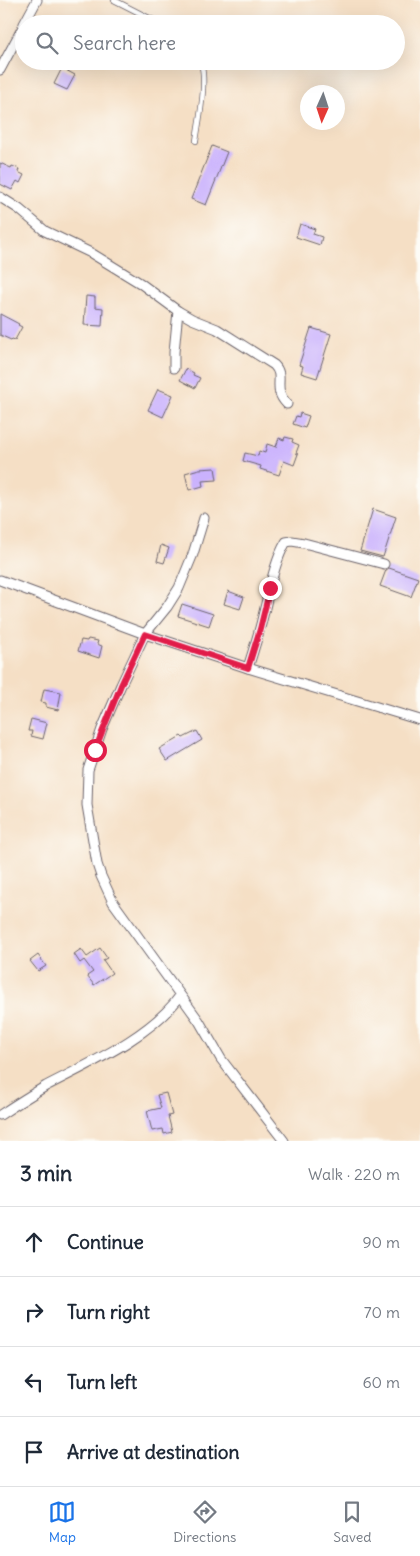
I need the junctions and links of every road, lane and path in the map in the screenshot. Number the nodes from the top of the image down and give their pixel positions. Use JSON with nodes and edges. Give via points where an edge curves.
{"nodes":[{"id":1,"x":37,"y":0,"type":"edge"},
{"id":2,"x":114,"y":0,"type":"edge"},
{"id":3,"x":29,"y":15,"type":"edge"},
{"id":4,"x":143,"y":15,"type":"edge"},
{"id":5,"x":15,"y":41,"type":"edge"},
{"id":6,"x":0,"y":70,"type":"edge"},
{"id":7,"x":204,"y":70,"type":"edge"},
{"id":8,"x":196,"y":141,"type":"dead end"},
{"id":9,"x":0,"y":197,"type":"edge"},
{"id":10,"x":178,"y":311,"type":"junction"},
{"id":11,"x":174,"y":368,"type":"dead end"},
{"id":12,"x":287,"y":404,"type":"dead end"},
{"id":13,"x":204,"y":518,"type":"dead end"},
{"id":14,"x":384,"y":564,"type":"dead end"},
{"id":15,"x":0,"y":580,"type":"edge"},
{"id":16,"x":145,"y":634,"type":"junction"},
{"id":17,"x":248,"y":668,"type":"junction"},
{"id":18,"x":420,"y":720,"type":"edge"},
{"id":19,"x":180,"y":996,"type":"junction"},
{"id":20,"x":0,"y":1115,"type":"edge"},
{"id":21,"x":284,"y":1141,"type":"edge"}],
"edges":[{"from":1,"to":3,"type":"street"},
{"from":2,"to":4,"type":"lane"},
{"from":5,"to":6,"type":"street"},
{"from":7,"to":8,"type":"lane"},
{"from":9,"to":10,"type":"street","via":[[46,231],[140,282]]},
{"from":10,"to":11,"type":"street"},
{"from":10,"to":12,"type":"street","via":[[217,328],[274,365],[279,374],[278,391]]},
{"from":13,"to":16,"type":"street","via":[[179,588]]},
{"from":14,"to":17,"type":"street","via":[[292,540],[286,542]]},
{"from":15,"to":16,"type":"street"},
{"from":16,"to":17,"type":"street"},
{"from":16,"to":19,"type":"street","via":[[102,729],[88,770],[87,805],[97,864],[107,891]]},
{"from":17,"to":18,"type":"street"},
{"from":19,"to":20,"type":"street","via":[[162,1017],[135,1036]]},
{"from":19,"to":21,"type":"street","via":[[221,1059]]}]}
